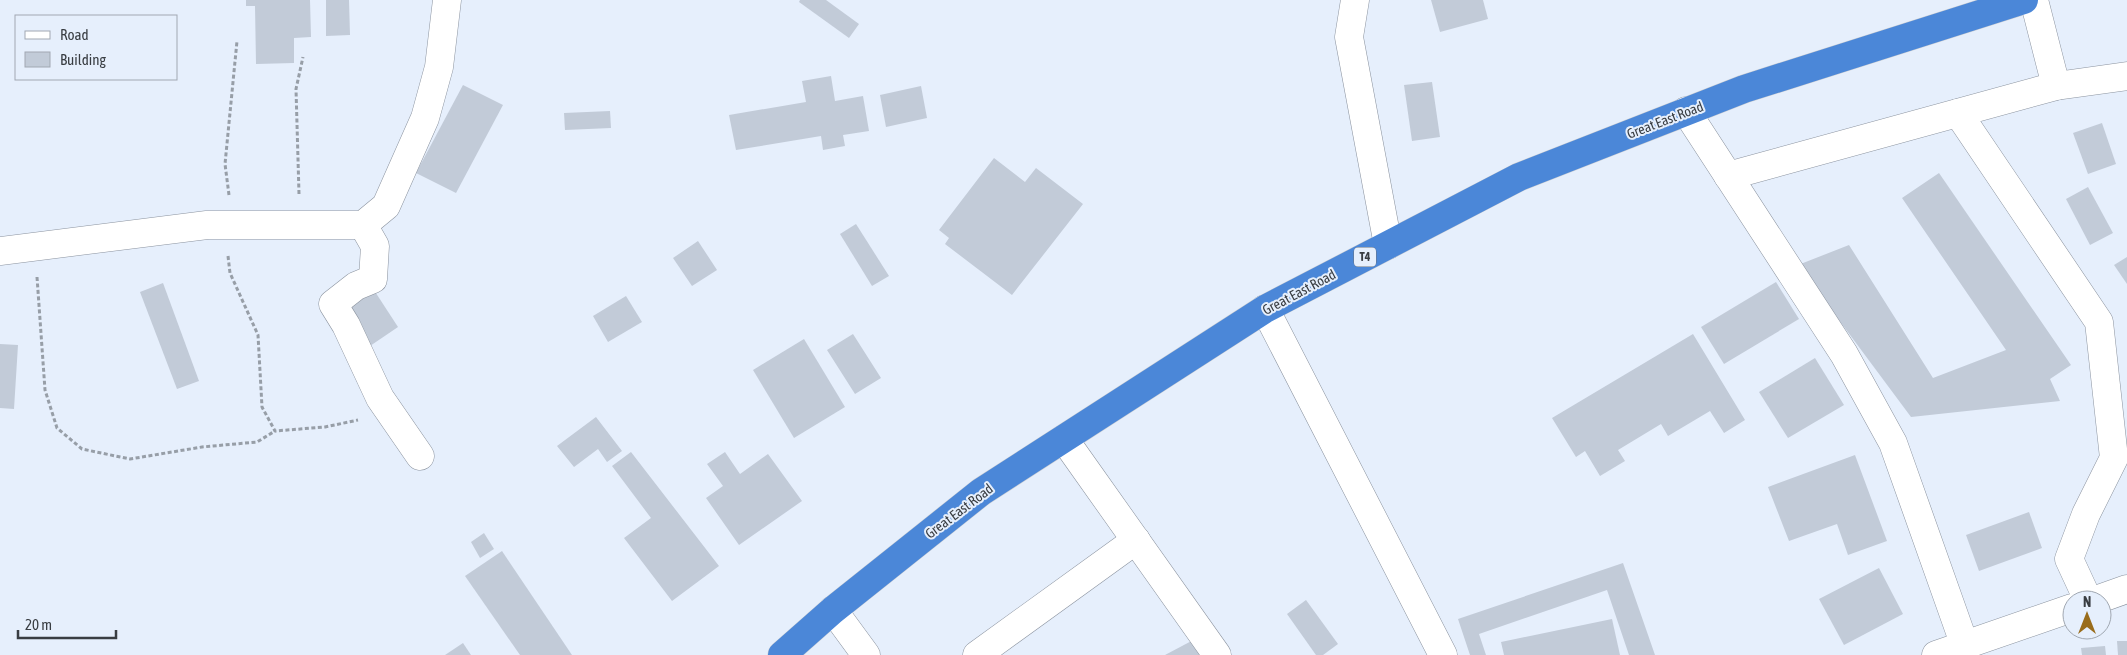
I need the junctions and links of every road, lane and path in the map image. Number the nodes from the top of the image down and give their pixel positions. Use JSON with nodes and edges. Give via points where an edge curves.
{"nodes":[{"id":1,"x":447,"y":0,"type":"edge"},
{"id":2,"x":1355,"y":0,"type":"edge"},
{"id":3,"x":2024,"y":0,"type":"edge"},
{"id":4,"x":2034,"y":0,"type":"edge"},
{"id":5,"x":237,"y":41,"type":"dead end"},
{"id":6,"x":303,"y":57,"type":"dead end"},
{"id":7,"x":2127,"y":76,"type":"edge"},
{"id":8,"x":2056,"y":86,"type":"junction"},
{"id":9,"x":1686,"y":111,"type":"junction"},
{"id":10,"x":1958,"y":113,"type":"junction"},
{"id":11,"x":1728,"y":176,"type":"junction"},
{"id":12,"x":228,"y":225,"type":"junction"},
{"id":13,"x":299,"y":225,"type":"junction"},
{"id":14,"x":363,"y":225,"type":"junction"},
{"id":15,"x":1388,"y":245,"type":"junction"},
{"id":16,"x":35,"y":247,"type":"junction"},
{"id":17,"x":0,"y":251,"type":"edge"},
{"id":18,"x":1265,"y":309,"type":"junction"},
{"id":19,"x":385,"y":406,"type":"junction"},
{"id":20,"x":275,"y":431,"type":"junction"},
{"id":21,"x":1064,"y":439,"type":"junction"},
{"id":22,"x":420,"y":456,"type":"dead end"},
{"id":23,"x":1136,"y":540,"type":"junction"},
{"id":24,"x":2127,"y":589,"type":"edge"},
{"id":25,"x":2083,"y":590,"type":"edge"},
{"id":26,"x":2112,"y":594,"type":"edge"},
{"id":27,"x":833,"y":610,"type":"junction"},
{"id":28,"x":2062,"y":612,"type":"edge"},
{"id":29,"x":1965,"y":646,"type":"junction"},
{"id":30,"x":782,"y":655,"type":"edge"},
{"id":31,"x":866,"y":655,"type":"edge"},
{"id":32,"x":978,"y":655,"type":"edge"},
{"id":33,"x":1217,"y":655,"type":"edge"},
{"id":34,"x":1443,"y":655,"type":"edge"},
{"id":35,"x":1936,"y":655,"type":"edge"}],
"edges":[{"from":1,"to":14,"type":"street","via":[[439,67],[425,118],[386,206]]},
{"from":2,"to":15,"type":"street","via":[[1349,37]]},
{"from":3,"to":9,"type":"highway","name":"Great East Road","number":"T4","via":[[1744,89]]},
{"from":4,"to":8,"type":"street"},
{"from":5,"to":12,"type":"path","via":[[226,164]]},
{"from":6,"to":13,"type":"path","via":[[296,89]]},
{"from":7,"to":8,"type":"street"},
{"from":8,"to":10,"type":"street"},
{"from":9,"to":11,"type":"street"},
{"from":9,"to":15,"type":"highway","name":"Great East Road","number":"T4","via":[[1518,177]]},
{"from":10,"to":11,"type":"street"},
{"from":10,"to":25,"type":"street","via":[[2099,322],[2114,458],[2086,514],[2069,559]]},
{"from":11,"to":29,"type":"street","via":[[1844,354],[1894,443]]},
{"from":12,"to":13,"type":"street"},
{"from":12,"to":16,"type":"street"},
{"from":12,"to":20,"type":"path","via":[[230,273],[258,335],[262,407]]},
{"from":13,"to":14,"type":"street"},
{"from":14,"to":19,"type":"street","via":[[375,246],[373,279],[356,286],[333,304]]},
{"from":15,"to":18,"type":"highway","name":"Great East Road","number":"T4"},
{"from":16,"to":17,"type":"street"},
{"from":16,"to":20,"type":"path","via":[[44,390],[57,428],[82,449],[130,459],[257,442]]},
{"from":18,"to":21,"type":"highway","name":"Great East Road","number":"T4"},
{"from":18,"to":34,"type":"street"},
{"from":19,"to":20,"type":"path","via":[[360,419],[325,427]]},
{"from":19,"to":22,"type":"street"},
{"from":21,"to":23,"type":"street"},
{"from":21,"to":27,"type":"highway","name":"Great East Road","number":"T4","via":[[981,492]]},
{"from":23,"to":32,"type":"street"},
{"from":23,"to":33,"type":"street"},
{"from":24,"to":26,"type":"street"},
{"from":27,"to":30,"type":"highway","name":"Great East Road","number":"T4"},
{"from":27,"to":31,"type":"street"},
{"from":28,"to":29,"type":"street"},
{"from":29,"to":35,"type":"street"}]}
